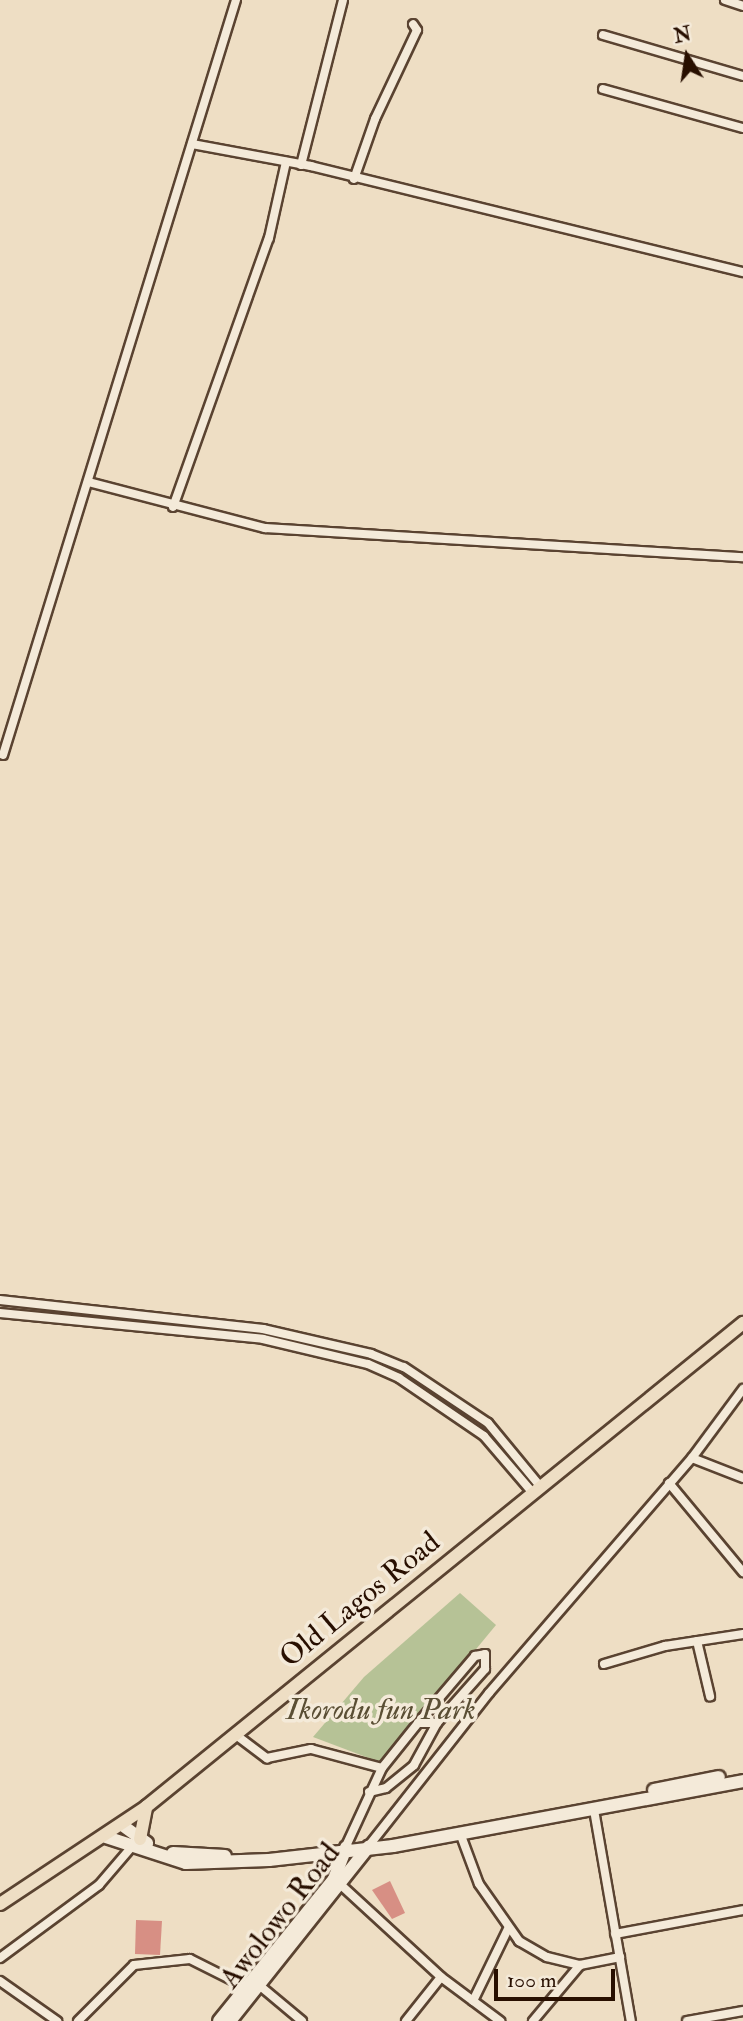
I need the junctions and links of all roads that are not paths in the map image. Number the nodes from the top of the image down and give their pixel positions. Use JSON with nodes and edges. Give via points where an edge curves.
{"nodes":[{"id":1,"x":236,"y":0,"type":"edge"},
{"id":2,"x":343,"y":0,"type":"edge"},
{"id":3,"x":724,"y":0,"type":"edge"},
{"id":4,"x":743,"y":6,"type":"edge"},
{"id":5,"x":413,"y":24,"type":"dead end"},
{"id":6,"x":603,"y":35,"type":"dead end"},
{"id":7,"x":743,"y":76,"type":"edge"},
{"id":8,"x":603,"y":89,"type":"dead end"},
{"id":9,"x":743,"y":128,"type":"edge"},
{"id":10,"x":192,"y":144,"type":"junction"},
{"id":11,"x":286,"y":162,"type":"junction"},
{"id":12,"x":301,"y":165,"type":"junction"},
{"id":13,"x":354,"y":179,"type":"junction"},
{"id":14,"x":743,"y":272,"type":"edge"},
{"id":15,"x":88,"y":482,"type":"junction"},
{"id":16,"x":173,"y":507,"type":"junction"},
{"id":17,"x":743,"y":557,"type":"edge"},
{"id":18,"x":3,"y":755,"type":"dead end"},
{"id":19,"x":0,"y":1300,"type":"edge"},
{"id":20,"x":0,"y":1313,"type":"edge"},
{"id":21,"x":743,"y":1323,"type":"edge"},
{"id":22,"x":743,"y":1389,"type":"edge"},
{"id":23,"x":692,"y":1458,"type":"junction"},
{"id":24,"x":743,"y":1478,"type":"edge"},
{"id":25,"x":669,"y":1483,"type":"junction"},
{"id":26,"x":536,"y":1489,"type":"junction"},
{"id":27,"x":743,"y":1572,"type":"edge"},
{"id":28,"x":743,"y":1634,"type":"edge"},
{"id":29,"x":697,"y":1641,"type":"junction"},
{"id":30,"x":604,"y":1664,"type":"dead end"},
{"id":31,"x":710,"y":1696,"type":"dead end"},
{"id":32,"x":418,"y":1723,"type":"junction"},
{"id":33,"x":437,"y":1723,"type":"junction"},
{"id":34,"x":236,"y":1735,"type":"junction"},
{"id":35,"x":382,"y":1768,"type":"junction"},
{"id":36,"x":743,"y":1773,"type":"edge"},
{"id":37,"x":743,"y":1781,"type":"edge"},
{"id":38,"x":696,"y":1786,"type":"junction"},
{"id":39,"x":369,"y":1792,"type":"junction"},
{"id":40,"x":146,"y":1807,"type":"junction"},
{"id":41,"x":594,"y":1810,"type":"junction"},
{"id":42,"x":122,"y":1825,"type":"junction"},
{"id":43,"x":460,"y":1833,"type":"junction"},
{"id":44,"x":106,"y":1837,"type":"junction"},
{"id":45,"x":138,"y":1841,"type":"junction"},
{"id":46,"x":369,"y":1847,"type":"junction"},
{"id":47,"x":345,"y":1849,"type":"junction"},
{"id":48,"x":341,"y":1885,"type":"junction"},
{"id":49,"x":0,"y":1904,"type":"edge"},
{"id":50,"x":743,"y":1910,"type":"edge"},
{"id":51,"x":509,"y":1928,"type":"junction"},
{"id":52,"x":615,"y":1934,"type":"junction"},
{"id":53,"x":620,"y":1957,"type":"junction"},
{"id":54,"x":0,"y":1958,"type":"edge"},
{"id":55,"x":580,"y":1965,"type":"junction"},
{"id":56,"x":441,"y":1977,"type":"junction"},
{"id":57,"x":0,"y":1981,"type":"edge"},
{"id":58,"x":252,"y":1986,"type":"junction"},
{"id":59,"x":473,"y":2001,"type":"junction"},
{"id":60,"x":737,"y":2015,"type":"edge"},
{"id":61,"x":57,"y":2021,"type":"edge"},
{"id":62,"x":78,"y":2021,"type":"edge"},
{"id":63,"x":219,"y":2021,"type":"edge"},
{"id":64,"x":230,"y":2021,"type":"edge"},
{"id":65,"x":302,"y":2021,"type":"edge"},
{"id":66,"x":406,"y":2021,"type":"edge"},
{"id":67,"x":500,"y":2021,"type":"edge"},
{"id":68,"x":533,"y":2021,"type":"edge"},
{"id":69,"x":631,"y":2021,"type":"edge"},
{"id":70,"x":687,"y":2021,"type":"edge"}],
"edges":[{"from":1,"to":10,"type":"street"},
{"from":2,"to":12,"type":"street"},
{"from":3,"to":4,"type":"street"},
{"from":5,"to":13,"type":"street","via":[[417,30]]},
{"from":6,"to":7,"type":"street"},
{"from":8,"to":9,"type":"street"},
{"from":10,"to":11,"type":"street"},
{"from":10,"to":15,"type":"street"},
{"from":11,"to":12,"type":"street"},
{"from":11,"to":16,"type":"street","via":[[265,251]]},
{"from":12,"to":13,"type":"street"},
{"from":13,"to":14,"type":"street"},
{"from":15,"to":16,"type":"street"},
{"from":15,"to":18,"type":"street"},
{"from":16,"to":17,"type":"street","via":[[265,528]]},
{"from":19,"to":26,"type":"street","via":[[263,1329],[371,1354],[404,1367],[488,1423]]},
{"from":20,"to":26,"type":"street","via":[[263,1339],[368,1364],[399,1378],[484,1436]]},
{"from":21,"to":26,"type":"main road","name":"Old Lagos Road"},
{"from":22,"to":23,"type":"street"},
{"from":23,"to":24,"type":"street"},
{"from":23,"to":25,"type":"street"},
{"from":25,"to":27,"type":"street"},
{"from":25,"to":46,"type":"street","via":[[472,1714]]},
{"from":26,"to":34,"type":"main road","name":"Old Lagos Road"},
{"from":28,"to":29,"type":"street"},
{"from":29,"to":30,"type":"street"},
{"from":29,"to":31,"type":"street"},
{"from":32,"to":33,"type":"street"},
{"from":32,"to":33,"type":"street","via":[[475,1657],[485,1654],[485,1669]]},
{"from":32,"to":35,"type":"street"},
{"from":33,"to":39,"type":"street","via":[[414,1765],[386,1788]]},
{"from":34,"to":35,"type":"street","via":[[267,1758],[311,1749]]},
{"from":34,"to":40,"type":"main road","name":"Old Lagos Road"},
{"from":35,"to":39,"type":"street"},
{"from":36,"to":38,"type":"main road"},
{"from":37,"to":38,"type":"main road"},
{"from":38,"to":41,"type":"main road"},
{"from":38,"to":46,"type":"main road"},
{"from":39,"to":47,"type":"street"},
{"from":40,"to":42,"type":"main road","name":"Old Lagos Road"},
{"from":40,"to":45,"type":"main road"},
{"from":41,"to":43,"type":"main road"},
{"from":41,"to":52,"type":"street"},
{"from":42,"to":44,"type":"main road","name":"Old Lagos Road"},
{"from":42,"to":45,"type":"main road"},
{"from":43,"to":46,"type":"main road"},
{"from":43,"to":51,"type":"street","via":[[480,1884]]},
{"from":44,"to":45,"type":"main road"},
{"from":44,"to":49,"type":"main road","name":"Old Lagos Road"},
{"from":45,"to":47,"type":"main road","via":[[167,1852],[204,1856]]},
{"from":45,"to":54,"type":"street","via":[[99,1885]]},
{"from":46,"to":47,"type":"main road"},
{"from":46,"to":48,"type":"main road","name":"Awolowo Road"},
{"from":47,"to":58,"type":"main road","name":"Awolowo Road","via":[[334,1879]]},
{"from":48,"to":56,"type":"street"},
{"from":48,"to":58,"type":"main road","name":"Awolowo Road"},
{"from":50,"to":52,"type":"street"},
{"from":51,"to":55,"type":"street","via":[[531,1948]]},
{"from":51,"to":59,"type":"street"},
{"from":52,"to":53,"type":"street"},
{"from":53,"to":55,"type":"street"},
{"from":53,"to":69,"type":"street"},
{"from":55,"to":68,"type":"street"},
{"from":56,"to":59,"type":"street"},
{"from":56,"to":66,"type":"street"},
{"from":57,"to":61,"type":"street"},
{"from":58,"to":62,"type":"street","via":[[190,1959],[134,1965]]},
{"from":58,"to":63,"type":"main road","name":"Awolowo Road"},
{"from":58,"to":64,"type":"main road","name":"Awolowo Road"},
{"from":58,"to":65,"type":"street"},
{"from":59,"to":67,"type":"street"},
{"from":60,"to":70,"type":"street"}]}
